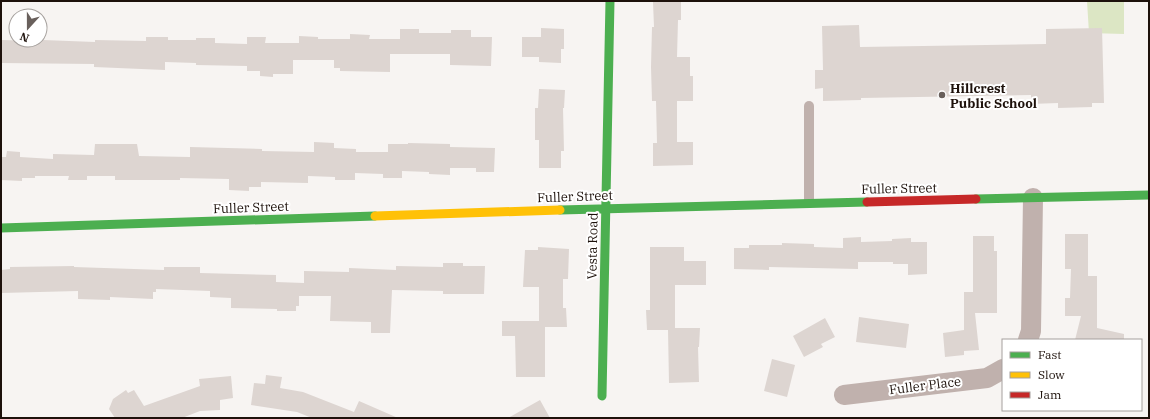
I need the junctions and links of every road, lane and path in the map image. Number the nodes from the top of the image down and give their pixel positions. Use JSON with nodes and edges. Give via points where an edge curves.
{"nodes":[{"id":1,"x":610,"y":1,"type":"edge"},
{"id":2,"x":809,"y":106,"type":"dead end"},
{"id":3,"x":1149,"y":195,"type":"edge"},
{"id":4,"x":1033,"y":198,"type":"junction"},
{"id":5,"x":809,"y":203,"type":"junction"},
{"id":6,"x":606,"y":208,"type":"junction"},
{"id":7,"x":1,"y":228,"type":"edge"},
{"id":8,"x":1028,"y":339,"type":"edge"},
{"id":9,"x":1002,"y":370,"type":"edge"},
{"id":10,"x":844,"y":395,"type":"dead end"},
{"id":11,"x":602,"y":396,"type":"dead end"}],
"edges":[{"from":1,"to":6,"type":"street","name":"Vesta Road"},
{"from":2,"to":5,"type":"lane"},
{"from":3,"to":4,"type":"street","name":"Fuller Street"},
{"from":4,"to":5,"type":"street","name":"Fuller Street"},
{"from":4,"to":8,"type":"street","via":[[1031,332]]},
{"from":5,"to":6,"type":"street","name":"Fuller Street"},
{"from":6,"to":7,"type":"street","name":"Fuller Street"},
{"from":6,"to":11,"type":"street","name":"Vesta Road"},
{"from":9,"to":10,"type":"street","name":"Fuller Place","via":[[987,378]]}]}
